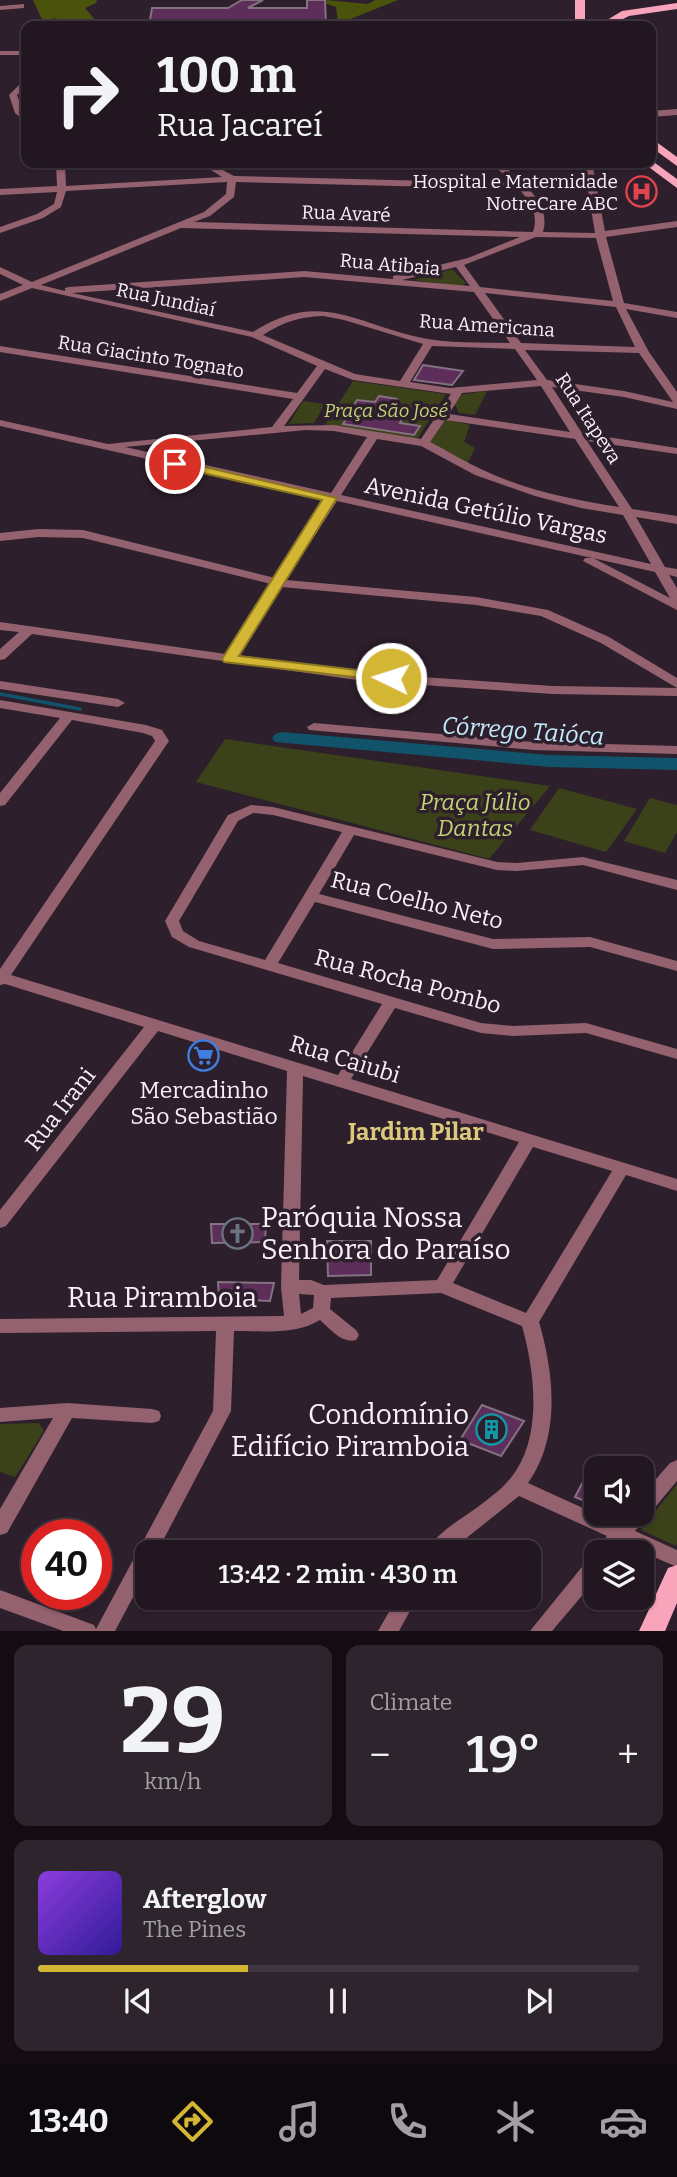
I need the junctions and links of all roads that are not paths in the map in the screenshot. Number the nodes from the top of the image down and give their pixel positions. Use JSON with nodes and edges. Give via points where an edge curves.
{"nodes":[{"id":1,"x":580,"y":0,"type":"edge"},
{"id":2,"x":630,"y":0,"type":"edge"},
{"id":3,"x":21,"y":6,"type":"dead end"},
{"id":4,"x":677,"y":6,"type":"edge"},
{"id":5,"x":0,"y":9,"type":"edge"},
{"id":6,"x":580,"y":21,"type":"edge"},
{"id":7,"x":604,"y":21,"type":"edge"},
{"id":8,"x":611,"y":21,"type":"edge"},
{"id":9,"x":0,"y":53,"type":"edge"},
{"id":10,"x":21,"y":53,"type":"edge"},
{"id":11,"x":0,"y":91,"type":"edge"},
{"id":12,"x":21,"y":91,"type":"edge"},
{"id":13,"x":21,"y":92,"type":"edge"},
{"id":14,"x":656,"y":108,"type":"edge"},
{"id":15,"x":677,"y":109,"type":"edge"},
{"id":16,"x":656,"y":113,"type":"edge"},
{"id":17,"x":21,"y":115,"type":"edge"},
{"id":18,"x":656,"y":145,"type":"edge"},
{"id":19,"x":677,"y":163,"type":"edge"},
{"id":20,"x":60,"y":168,"type":"edge"},
{"id":21,"x":213,"y":168,"type":"edge"},
{"id":22,"x":501,"y":168,"type":"edge"},
{"id":23,"x":589,"y":168,"type":"edge"},
{"id":24,"x":656,"y":168,"type":"edge"},
{"id":25,"x":232,"y":179,"type":"junction"},
{"id":26,"x":677,"y":185,"type":"edge"},
{"id":27,"x":519,"y":186,"type":"junction"},
{"id":28,"x":62,"y":188,"type":"junction"},
{"id":29,"x":592,"y":188,"type":"junction"},
{"id":30,"x":0,"y":192,"type":"edge"},
{"id":31,"x":677,"y":224,"type":"edge"},
{"id":32,"x":181,"y":225,"type":"junction"},
{"id":33,"x":0,"y":230,"type":"edge"},
{"id":34,"x":534,"y":236,"type":"junction"},
{"id":35,"x":600,"y":236,"type":"junction"},
{"id":36,"x":459,"y":264,"type":"junction"},
{"id":37,"x":0,"y":270,"type":"edge"},
{"id":38,"x":386,"y":281,"type":"junction"},
{"id":39,"x":31,"y":285,"type":"junction"},
{"id":40,"x":98,"y":289,"type":"junction"},
{"id":41,"x":477,"y":290,"type":"junction"},
{"id":42,"x":51,"y":291,"type":"junction"},
{"id":43,"x":0,"y":298,"type":"edge"},
{"id":44,"x":92,"y":301,"type":"junction"},
{"id":45,"x":619,"y":304,"type":"junction"},
{"id":46,"x":677,"y":315,"type":"edge"},
{"id":47,"x":254,"y":335,"type":"junction"},
{"id":48,"x":429,"y":342,"type":"junction"},
{"id":49,"x":517,"y":346,"type":"junction"},
{"id":50,"x":0,"y":349,"type":"edge"},
{"id":51,"x":643,"y":350,"type":"junction"},
{"id":52,"x":323,"y":365,"type":"junction"},
{"id":53,"x":544,"y":383,"type":"junction"},
{"id":54,"x":666,"y":384,"type":"junction"},
{"id":55,"x":403,"y":385,"type":"junction"},
{"id":56,"x":458,"y":391,"type":"junction"},
{"id":57,"x":624,"y":394,"type":"junction"},
{"id":58,"x":298,"y":396,"type":"junction"},
{"id":59,"x":677,"y":400,"type":"edge"},
{"id":60,"x":677,"y":406,"type":"edge"},
{"id":61,"x":443,"y":416,"type":"junction"},
{"id":62,"x":2,"y":425,"type":"edge"},
{"id":63,"x":275,"y":430,"type":"junction"},
{"id":64,"x":373,"y":435,"type":"junction"},
{"id":65,"x":577,"y":436,"type":"junction"},
{"id":66,"x":424,"y":443,"type":"junction"},
{"id":67,"x":97,"y":447,"type":"junction"},
{"id":68,"x":677,"y":451,"type":"edge"},
{"id":69,"x":330,"y":498,"type":"junction"},
{"id":70,"x":628,"y":513,"type":"junction"},
{"id":71,"x":677,"y":520,"type":"edge"},
{"id":72,"x":0,"y":537,"type":"edge"},
{"id":73,"x":562,"y":549,"type":"junction"},
{"id":74,"x":662,"y":570,"type":"junction"},
{"id":75,"x":677,"y":573,"type":"edge"},
{"id":76,"x":280,"y":583,"type":"junction"},
{"id":77,"x":677,"y":599,"type":"edge"},
{"id":78,"x":0,"y":626,"type":"edge"},
{"id":79,"x":29,"y":630,"type":"junction"},
{"id":80,"x":0,"y":656,"type":"edge"},
{"id":81,"x":229,"y":659,"type":"junction"},
{"id":82,"x":677,"y":684,"type":"edge"},
{"id":83,"x":0,"y":685,"type":"edge"},
{"id":84,"x":677,"y":692,"type":"edge"},
{"id":85,"x":118,"y":703,"type":"dead end"},
{"id":86,"x":0,"y":704,"type":"edge"},
{"id":87,"x":69,"y":716,"type":"junction"},
{"id":88,"x":314,"y":727,"type":"dead end"},
{"id":89,"x":677,"y":750,"type":"edge"},
{"id":90,"x":0,"y":802,"type":"edge"},
{"id":91,"x":350,"y":831,"type":"junction"},
{"id":92,"x":677,"y":885,"type":"edge"},
{"id":93,"x":310,"y":896,"type":"junction"},
{"id":94,"x":677,"y":966,"type":"edge"},
{"id":95,"x":268,"y":967,"type":"junction"},
{"id":96,"x":1,"y":978,"type":"edge"},
{"id":97,"x":390,"y":1003,"type":"junction"},
{"id":98,"x":155,"y":1024,"type":"junction"},
{"id":99,"x":677,"y":1054,"type":"edge"},
{"id":100,"x":295,"y":1067,"type":"junction"},
{"id":101,"x":343,"y":1080,"type":"junction"},
{"id":102,"x":529,"y":1139,"type":"junction"},
{"id":103,"x":622,"y":1168,"type":"junction"},
{"id":104,"x":677,"y":1185,"type":"edge"},
{"id":105,"x":0,"y":1222,"type":"edge"},
{"id":106,"x":442,"y":1286,"type":"junction"},
{"id":107,"x":290,"y":1287,"type":"junction"},
{"id":108,"x":322,"y":1301,"type":"junction"},
{"id":109,"x":293,"y":1322,"type":"junction"},
{"id":110,"x":530,"y":1322,"type":"junction"},
{"id":111,"x":225,"y":1325,"type":"junction"},
{"id":112,"x":0,"y":1326,"type":"edge"},
{"id":113,"x":350,"y":1335,"type":"dead end"},
{"id":114,"x":67,"y":1410,"type":"junction"},
{"id":115,"x":0,"y":1415,"type":"edge"},
{"id":116,"x":152,"y":1416,"type":"dead end"},
{"id":117,"x":677,"y":1468,"type":"edge"},
{"id":118,"x":516,"y":1486,"type":"junction"},
{"id":119,"x":654,"y":1495,"type":"edge"},
{"id":120,"x":628,"y":1526,"type":"edge"},
{"id":121,"x":0,"y":1527,"type":"edge"},
{"id":122,"x":620,"y":1535,"type":"junction"},
{"id":123,"x":449,"y":1540,"type":"edge"},
{"id":124,"x":616,"y":1540,"type":"edge"},
{"id":125,"x":677,"y":1559,"type":"edge"},
{"id":126,"x":677,"y":1575,"type":"edge"},
{"id":127,"x":584,"y":1579,"type":"edge"},
{"id":128,"x":0,"y":1600,"type":"edge"},
{"id":129,"x":400,"y":1610,"type":"edge"},
{"id":130,"x":88,"y":1631,"type":"edge"},
{"id":131,"x":105,"y":1631,"type":"edge"},
{"id":132,"x":388,"y":1631,"type":"edge"},
{"id":133,"x":540,"y":1631,"type":"edge"},
{"id":134,"x":652,"y":1631,"type":"edge"}],
"edges":[{"from":1,"to":6,"type":"main road"},
{"from":2,"to":7,"type":"main road","via":[[607,14]]},
{"from":3,"to":5,"type":"street"},
{"from":4,"to":8,"type":"main road","via":[[626,12]]},
{"from":9,"to":10,"type":"street"},
{"from":11,"to":12,"type":"street"},
{"from":13,"to":17,"type":"street","via":[[13,100]]},
{"from":14,"to":15,"type":"street"},
{"from":15,"to":16,"type":"street"},
{"from":18,"to":19,"type":"main road"},
{"from":20,"to":28,"type":"street"},
{"from":21,"to":25,"type":"street"},
{"from":22,"to":27,"type":"street"},
{"from":23,"to":29,"type":"street"},
{"from":24,"to":26,"type":"main road"},
{"from":25,"to":27,"type":"street"},
{"from":25,"to":28,"type":"street"},
{"from":25,"to":32,"type":"street","via":[[230,195],[221,205]]},
{"from":27,"to":29,"type":"street"},
{"from":27,"to":34,"type":"street","via":[[542,215],[541,229]]},
{"from":28,"to":30,"type":"street"},
{"from":28,"to":33,"type":"street","via":[[58,205],[50,211]]},
{"from":29,"to":35,"type":"street"},
{"from":31,"to":35,"type":"street","name":"Rua Avaré"},
{"from":32,"to":34,"type":"street","name":"Rua Avaré"},
{"from":32,"to":39,"type":"street"},
{"from":34,"to":35,"type":"street","name":"Rua Avaré"},
{"from":34,"to":36,"type":"street"},
{"from":35,"to":45,"type":"street"},
{"from":36,"to":38,"type":"street"},
{"from":36,"to":41,"type":"street","name":"Rua Itapeva"},
{"from":37,"to":39,"type":"street","name":"Rua Jundiaí"},
{"from":38,"to":40,"type":"street","name":"Rua Atibaia","via":[[290,275]]},
{"from":38,"to":41,"type":"street","name":"Rua Atibaia"},
{"from":39,"to":42,"type":"street","name":"Rua Jundiaí"},
{"from":39,"to":43,"type":"street"},
{"from":40,"to":42,"type":"street","name":"Rua Atibaia"},
{"from":40,"to":44,"type":"street"},
{"from":41,"to":45,"type":"street","name":"Rua Atibaia"},
{"from":41,"to":49,"type":"street","name":"Rua Itapeva"},
{"from":42,"to":44,"type":"street","name":"Rua Jundiaí"},
{"from":44,"to":47,"type":"street","name":"Rua Jundiaí"},
{"from":45,"to":46,"type":"street","name":"Rua Atibaia"},
{"from":45,"to":51,"type":"street"},
{"from":47,"to":48,"type":"street","name":"Rua Americana","via":[[280,318],[319,313],[356,319]]},
{"from":47,"to":52,"type":"street","name":"Rua Jundiaí"},
{"from":48,"to":49,"type":"street","name":"Rua Americana"},
{"from":48,"to":55,"type":"street"},
{"from":49,"to":51,"type":"street","name":"Rua Americana"},
{"from":49,"to":53,"type":"street","name":"Rua Itapeva"},
{"from":50,"to":58,"type":"street","name":"Rua Giacinto Tognato"},
{"from":51,"to":54,"type":"street"},
{"from":52,"to":55,"type":"street","via":[[353,377]]},
{"from":52,"to":58,"type":"street"},
{"from":53,"to":56,"type":"street"},
{"from":53,"to":57,"type":"street"},
{"from":53,"to":65,"type":"street","name":"Rua Itapeva"},
{"from":54,"to":57,"type":"street","via":[[649,393]]},
{"from":54,"to":59,"type":"street"},
{"from":55,"to":56,"type":"street"},
{"from":56,"to":61,"type":"street"},
{"from":57,"to":60,"type":"street"},
{"from":58,"to":63,"type":"street"},
{"from":61,"to":65,"type":"street"},
{"from":61,"to":66,"type":"street"},
{"from":62,"to":67,"type":"street","name":"Avenida Getúlio Vargas"},
{"from":63,"to":64,"type":"street","via":[[318,426]]},
{"from":63,"to":67,"type":"street"},
{"from":64,"to":66,"type":"street"},
{"from":64,"to":69,"type":"street"},
{"from":65,"to":68,"type":"street"},
{"from":65,"to":70,"type":"street","name":"Rua Itapeva"},
{"from":66,"to":70,"type":"street","via":[[473,470],[519,487]]},
{"from":67,"to":69,"type":"street","name":"Avenida Getúlio Vargas"},
{"from":69,"to":73,"type":"street","name":"Avenida Getúlio Vargas"},
{"from":69,"to":76,"type":"street"},
{"from":70,"to":71,"type":"street"},
{"from":70,"to":74,"type":"street","name":"Rua Itapeva"},
{"from":72,"to":76,"type":"street","via":[[83,534]]},
{"from":73,"to":74,"type":"street","name":"Avenida Getúlio Vargas"},
{"from":73,"to":77,"type":"street"},
{"from":74,"to":75,"type":"street","name":"Avenida Getúlio Vargas"},
{"from":74,"to":77,"type":"street","name":"Rua Itapeva"},
{"from":76,"to":81,"type":"street"},
{"from":76,"to":82,"type":"street","via":[[476,601],[544,613],[605,640]]},
{"from":78,"to":79,"type":"street"},
{"from":79,"to":80,"type":"street"},
{"from":79,"to":81,"type":"street"},
{"from":81,"to":84,"type":"street","via":[[364,677],[553,690]]},
{"from":83,"to":85,"type":"street"},
{"from":86,"to":87,"type":"street"},
{"from":87,"to":90,"type":"street"},
{"from":87,"to":96,"type":"street","via":[[146,729],[161,738]]},
{"from":88,"to":89,"type":"street","via":[[534,746]]},
{"from":91,"to":92,"type":"street","via":[[498,866],[583,861]]},
{"from":91,"to":93,"type":"street"},
{"from":91,"to":95,"type":"street","name":"Rua Rocha Pombo","via":[[259,808],[240,813],[172,917],[174,930],[189,942]]},
{"from":93,"to":94,"type":"street","name":"Rua Coelho Neto","via":[[493,944],[590,942]]},
{"from":93,"to":95,"type":"street"},
{"from":95,"to":97,"type":"street","name":"Rua Rocha Pombo"},
{"from":96,"to":98,"type":"street","name":"Rua Caiubi"},
{"from":97,"to":99,"type":"street","name":"Rua Rocha Pombo","via":[[491,1029],[600,1030]]},
{"from":97,"to":101,"type":"street"},
{"from":98,"to":100,"type":"street","name":"Rua Caiubi"},
{"from":98,"to":105,"type":"street","name":"Rua Irani"},
{"from":100,"to":101,"type":"street","name":"Rua Caiubi"},
{"from":100,"to":107,"type":"street"},
{"from":101,"to":102,"type":"street","name":"Rua Caiubi"},
{"from":102,"to":103,"type":"street","name":"Rua Caiubi"},
{"from":102,"to":106,"type":"street"},
{"from":103,"to":104,"type":"street","name":"Rua Caiubi"},
{"from":103,"to":110,"type":"street"},
{"from":106,"to":108,"type":"street","name":"Rua Piramboia"},
{"from":106,"to":110,"type":"street","name":"Rua Piramboia"},
{"from":107,"to":108,"type":"street","name":"Rua Piramboia","via":[[312,1287]]},
{"from":107,"to":109,"type":"street"},
{"from":108,"to":109,"type":"street","name":"Rua Piramboia","via":[[306,1320]]},
{"from":108,"to":113,"type":"street"},
{"from":109,"to":111,"type":"street","name":"Rua Piramboia"},
{"from":110,"to":118,"type":"street","via":[[543,1388],[541,1426]]},
{"from":111,"to":112,"type":"street","name":"Rua Piramboia"},
{"from":111,"to":131,"type":"street","via":[[222,1411]]},
{"from":114,"to":115,"type":"street"},
{"from":114,"to":116,"type":"street"},
{"from":114,"to":121,"type":"street"},
{"from":117,"to":119,"type":"street"},
{"from":118,"to":122,"type":"street"},
{"from":118,"to":123,"type":"street"},
{"from":120,"to":122,"type":"street"},
{"from":122,"to":124,"type":"street"},
{"from":122,"to":125,"type":"street"},
{"from":126,"to":134,"type":"main road"},
{"from":127,"to":133,"type":"street"},
{"from":128,"to":130,"type":"street"},
{"from":129,"to":132,"type":"street"}]}
